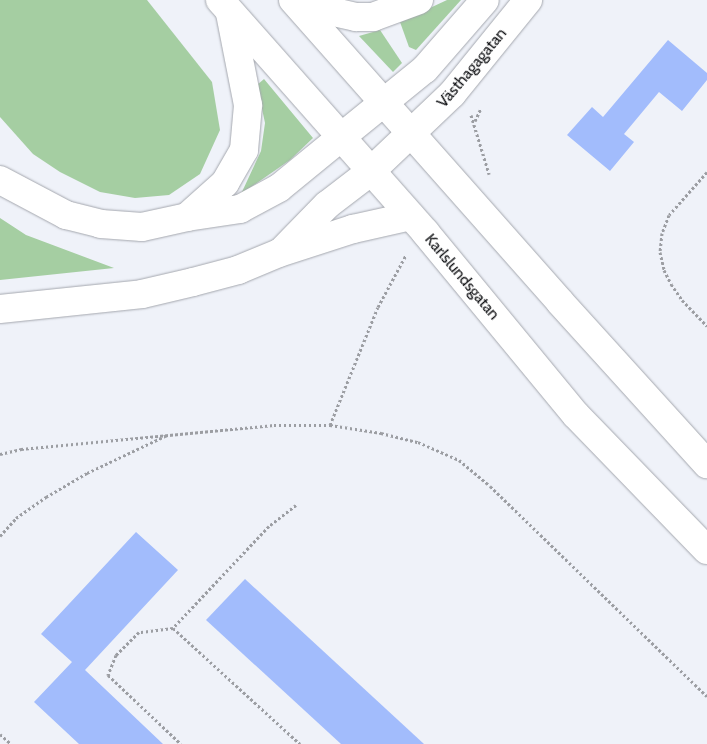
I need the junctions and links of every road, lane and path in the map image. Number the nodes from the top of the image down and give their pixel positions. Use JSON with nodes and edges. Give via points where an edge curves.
{"nodes":[{"id":1,"x":293,"y":0,"type":"edge"},
{"id":2,"x":304,"y":0,"type":"edge"},
{"id":3,"x":419,"y":0,"type":"edge"},
{"id":4,"x":484,"y":0,"type":"edge"},
{"id":5,"x":528,"y":0,"type":"edge"},
{"id":6,"x":225,"y":6,"type":"edge"},
{"id":7,"x":384,"y":103,"type":"junction"},
{"id":8,"x":412,"y":133,"type":"junction"},
{"id":9,"x":340,"y":138,"type":"junction"},
{"id":10,"x":370,"y":172,"type":"junction"},
{"id":11,"x":707,"y":172,"type":"edge"},
{"id":12,"x":0,"y":180,"type":"edge"},
{"id":13,"x":187,"y":216,"type":"junction"},
{"id":14,"x":411,"y":216,"type":"junction"},
{"id":15,"x":279,"y":253,"type":"junction"},
{"id":16,"x":378,"y":307,"type":"dead end"},
{"id":17,"x":0,"y":309,"type":"edge"},
{"id":18,"x":707,"y":326,"type":"edge"},
{"id":19,"x":330,"y":425,"type":"junction"},
{"id":20,"x":171,"y":434,"type":"junction"},
{"id":21,"x":0,"y":454,"type":"edge"},
{"id":22,"x":707,"y":464,"type":"edge"},
{"id":23,"x":296,"y":505,"type":"dead end"},
{"id":24,"x":0,"y":536,"type":"edge"},
{"id":25,"x":707,"y":550,"type":"edge"},
{"id":26,"x":173,"y":628,"type":"junction"},
{"id":27,"x":707,"y":696,"type":"edge"},
{"id":28,"x":0,"y":734,"type":"edge"},
{"id":29,"x":11,"y":744,"type":"edge"},
{"id":30,"x":181,"y":744,"type":"edge"},
{"id":31,"x":300,"y":744,"type":"edge"}],
"edges":[{"from":1,"to":7,"type":"main road"},
{"from":2,"to":3,"type":"main road","via":[[334,12],[373,17]]},
{"from":4,"to":7,"type":"main road","via":[[424,69]]},
{"from":5,"to":8,"type":"main road","name":"Västhagagatan","via":[[452,94]]},
{"from":6,"to":9,"type":"main road","name":"Karlslundsgatan"},
{"from":6,"to":13,"type":"main road","via":[[248,106],[244,150],[225,183]]},
{"from":7,"to":8,"type":"main road"},
{"from":7,"to":9,"type":"main road"},
{"from":8,"to":10,"type":"main road","name":"Västhagagatan"},
{"from":8,"to":22,"type":"main road","via":[[438,166]]},
{"from":9,"to":10,"type":"main road","name":"Karlslundsgatan"},
{"from":9,"to":13,"type":"main road","via":[[279,188],[240,209]]},
{"from":10,"to":14,"type":"main road","name":"Karlslundsgatan"},
{"from":10,"to":15,"type":"main road","name":"Västhagagatan","via":[[328,206]]},
{"from":11,"to":18,"type":"path","via":[[670,215],[662,233],[660,252],[671,284],[686,306]]},
{"from":12,"to":13,"type":"main road","via":[[66,215],[101,224],[142,227]]},
{"from":14,"to":15,"type":"main road","via":[[353,229]]},
{"from":14,"to":25,"type":"main road","name":"Karlslundsgatan","via":[[576,415]]},
{"from":15,"to":17,"type":"main road","via":[[238,270],[142,294]]},
{"from":16,"to":19,"type":"path"},
{"from":19,"to":20,"type":"path","via":[[274,425]]},
{"from":19,"to":27,"type":"path","via":[[418,442],[459,460],[490,486]]},
{"from":20,"to":21,"type":"path","via":[[21,449]]},
{"from":20,"to":24,"type":"path","via":[[46,496],[16,518]]},
{"from":23,"to":26,"type":"path","via":[[269,526]]},
{"from":26,"to":30,"type":"path","via":[[139,632],[116,655],[108,675]]},
{"from":26,"to":31,"type":"path"},
{"from":28,"to":29,"type":"path"}]}
